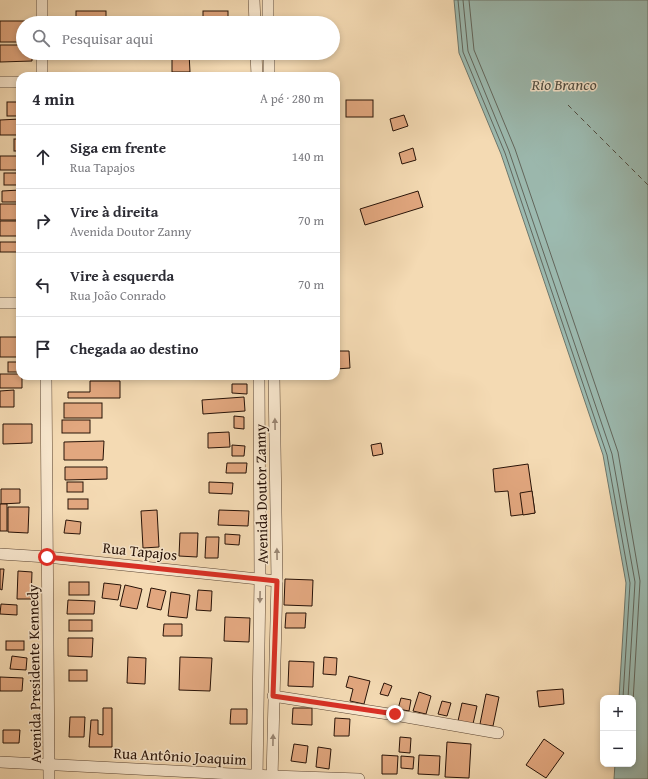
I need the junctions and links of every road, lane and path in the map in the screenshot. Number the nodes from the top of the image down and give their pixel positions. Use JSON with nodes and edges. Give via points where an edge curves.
{"nodes":[{"id":1,"x":42,"y":0,"type":"edge"},
{"id":2,"x":254,"y":0,"type":"edge"},
{"id":3,"x":268,"y":0,"type":"edge"},
{"id":4,"x":42,"y":16,"type":"edge"},
{"id":5,"x":255,"y":16,"type":"edge"},
{"id":6,"x":268,"y":16,"type":"edge"},
{"id":7,"x":42,"y":60,"type":"edge"},
{"id":8,"x":256,"y":60,"type":"edge"},
{"id":9,"x":269,"y":60,"type":"edge"},
{"id":10,"x":42,"y":72,"type":"edge"},
{"id":11,"x":257,"y":72,"type":"edge"},
{"id":12,"x":269,"y":72,"type":"edge"},
{"id":13,"x":0,"y":82,"type":"edge"},
{"id":14,"x":16,"y":82,"type":"edge"},
{"id":15,"x":0,"y":303,"type":"edge"},
{"id":16,"x":16,"y":303,"type":"edge"},
{"id":17,"x":46,"y":380,"type":"edge"},
{"id":18,"x":259,"y":380,"type":"edge"},
{"id":19,"x":274,"y":380,"type":"edge"},
{"id":20,"x":0,"y":554,"type":"edge"},
{"id":21,"x":47,"y":557,"type":"junction"},
{"id":22,"x":260,"y":579,"type":"junction"},
{"id":23,"x":277,"y":581,"type":"junction"},
{"id":24,"x":273,"y":696,"type":"junction"},
{"id":25,"x":498,"y":733,"type":"dead end"},
{"id":26,"x":0,"y":762,"type":"edge"},
{"id":27,"x":50,"y":764,"type":"junction"},
{"id":28,"x":257,"y":777,"type":"edge"},
{"id":29,"x":272,"y":777,"type":"edge"},
{"id":30,"x":49,"y":779,"type":"edge"},
{"id":31,"x":359,"y":779,"type":"edge"}],
"edges":[{"from":1,"to":4,"type":"street"},
{"from":2,"to":5,"type":"street"},
{"from":3,"to":6,"type":"street"},
{"from":7,"to":10,"type":"street"},
{"from":8,"to":11,"type":"street"},
{"from":9,"to":12,"type":"street"},
{"from":13,"to":14,"type":"street"},
{"from":15,"to":16,"type":"street"},
{"from":17,"to":21,"type":"street","name":"Avenida Presidente Kennedy"},
{"from":18,"to":22,"type":"street","name":"Avenida Doutor Zanny"},
{"from":23,"to":19,"type":"street","name":"Avenida Doutor Zanny","one_way":true},
{"from":20,"to":21,"type":"street","name":"Rua Tapajos"},
{"from":21,"to":22,"type":"street","name":"Rua Tapajos"},
{"from":21,"to":27,"type":"street","name":"Avenida Presidente Kennedy"},
{"from":22,"to":23,"type":"street","name":"Rua Tapajos"},
{"from":22,"to":28,"type":"street","name":"Avenida Doutor Zanny","one_way":true},
{"from":23,"to":24,"type":"street","name":"Avenida Doutor Zanny"},
{"from":24,"to":25,"type":"street","via":[[395,714]]},
{"from":29,"to":24,"type":"street","name":"Avenida Doutor Zanny","one_way":true},
{"from":26,"to":27,"type":"street","name":"Rua Antônio Joaquim"},
{"from":27,"to":28,"type":"street","name":"Rua Antônio Joaquim"},
{"from":27,"to":30,"type":"street","name":"Avenida Presidente Kennedy"},
{"from":28,"to":29,"type":"street","name":"Rua Antônio Joaquim"},
{"from":29,"to":31,"type":"street","name":"Rua Antônio Joaquim"}]}
